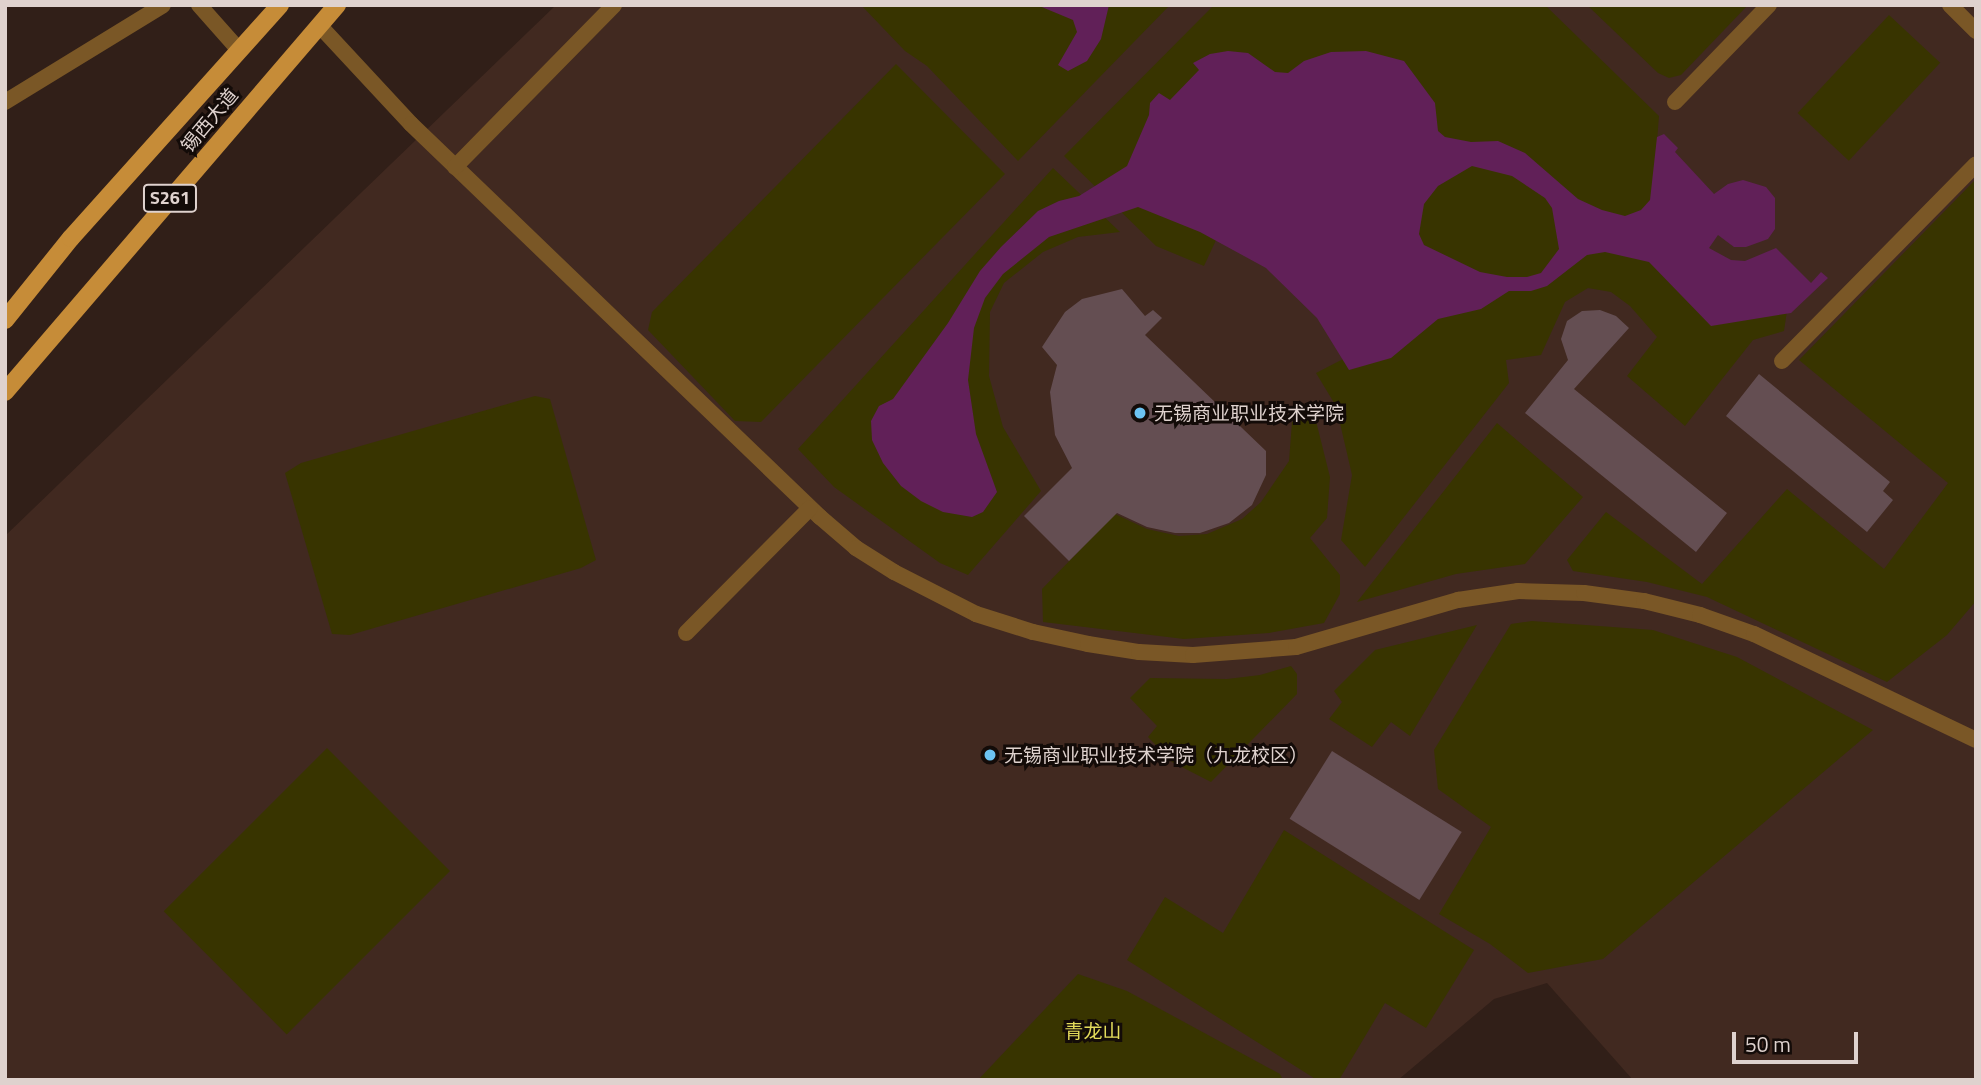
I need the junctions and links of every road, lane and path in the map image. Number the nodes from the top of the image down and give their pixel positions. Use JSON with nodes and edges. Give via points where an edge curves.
{"nodes":[{"id":1,"x":163,"y":5,"type":"edge"},
{"id":2,"x":200,"y":5,"type":"edge"},
{"id":3,"x":280,"y":5,"type":"edge"},
{"id":4,"x":337,"y":5,"type":"edge"},
{"id":5,"x":614,"y":5,"type":"edge"},
{"id":6,"x":1769,"y":5,"type":"edge"},
{"id":7,"x":1950,"y":5,"type":"edge"},
{"id":8,"x":1973,"y":23,"type":"edge"},
{"id":9,"x":319,"y":25,"type":"junction"},
{"id":10,"x":239,"y":50,"type":"junction"},
{"id":11,"x":5,"y":102,"type":"edge"},
{"id":12,"x":1675,"y":102,"type":"dead end"},
{"id":13,"x":1976,"y":164,"type":"edge"},
{"id":14,"x":455,"y":166,"type":"junction"},
{"id":15,"x":5,"y":320,"type":"edge"},
{"id":16,"x":1782,"y":361,"type":"dead end"},
{"id":17,"x":5,"y":392,"type":"edge"},
{"id":18,"x":810,"y":508,"type":"junction"},
{"id":19,"x":686,"y":633,"type":"dead end"},
{"id":20,"x":1976,"y":740,"type":"edge"}],
"edges":[{"from":1,"to":11,"type":"street"},
{"from":2,"to":10,"type":"street"},
{"from":3,"to":10,"type":"main road","name":"锡西大道","number":"S261"},
{"from":4,"to":9,"type":"main road","name":"锡西大道","number":"S261"},
{"from":5,"to":14,"type":"street"},
{"from":6,"to":12,"type":"street"},
{"from":7,"to":8,"type":"street"},
{"from":9,"to":14,"type":"street"},
{"from":9,"to":17,"type":"main road","name":"锡西大道","number":"S261"},
{"from":10,"to":15,"type":"main road","name":"锡西大道","number":"S261","via":[[71,238]]},
{"from":13,"to":16,"type":"street"},
{"from":14,"to":18,"type":"street"},
{"from":18,"to":19,"type":"street"},
{"from":18,"to":20,"type":"street","via":[[856,548],[976,614],[1088,644],[1193,656],[1245,653],[1306,644],[1458,600],[1518,591],[1584,593],[1644,601],[1754,634]]}]}
